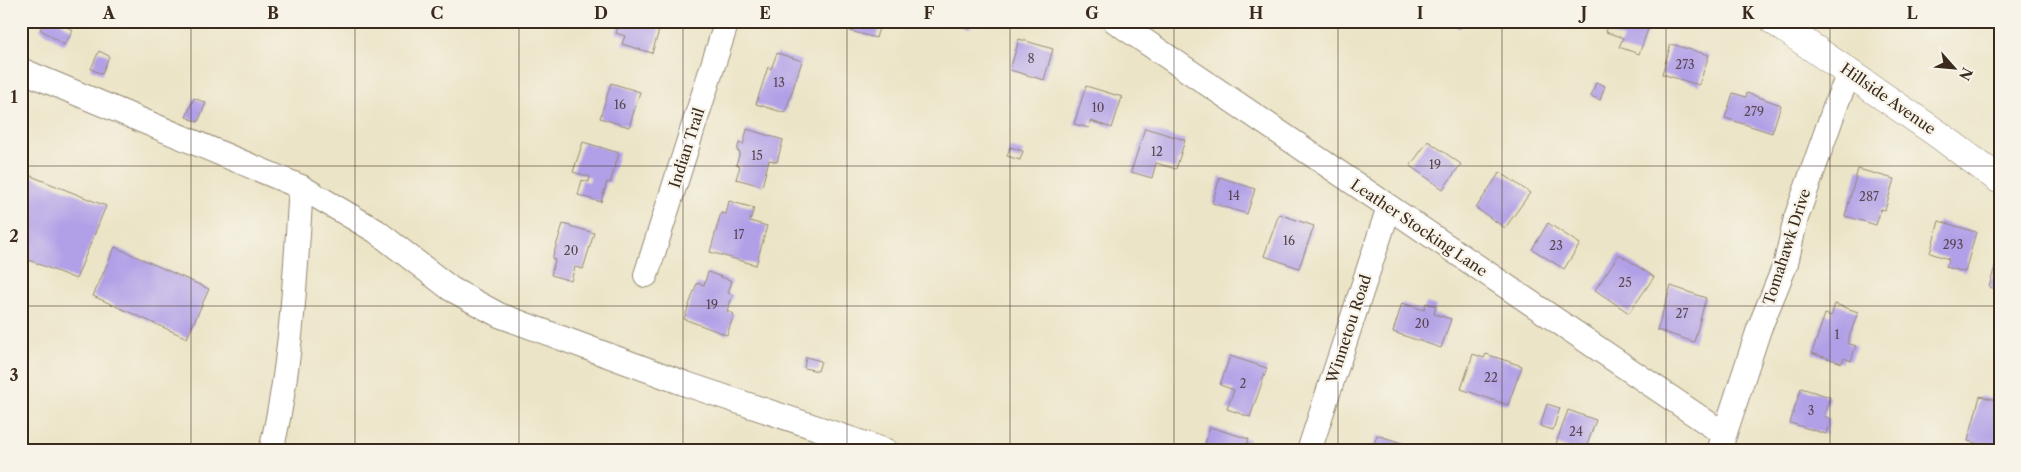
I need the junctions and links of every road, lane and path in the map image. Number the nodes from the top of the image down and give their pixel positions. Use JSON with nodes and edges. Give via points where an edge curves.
{"nodes":[{"id":1,"x":727,"y":21,"type":"edge"},
{"id":2,"x":1115,"y":21,"type":"edge"},
{"id":3,"x":1774,"y":21,"type":"edge"},
{"id":4,"x":21,"y":70,"type":"edge"},
{"id":5,"x":1850,"y":73,"type":"junction"},
{"id":6,"x":2000,"y":180,"type":"edge"},
{"id":7,"x":301,"y":186,"type":"junction"},
{"id":8,"x":1389,"y":207,"type":"junction"},
{"id":9,"x":646,"y":275,"type":"dead end"},
{"id":10,"x":1722,"y":442,"type":"edge"},
{"id":11,"x":270,"y":451,"type":"edge"},
{"id":12,"x":886,"y":451,"type":"edge"},
{"id":13,"x":1309,"y":451,"type":"edge"}],
"edges":[{"from":1,"to":9,"type":"street","name":"Indian Trail"},
{"from":2,"to":8,"type":"street","name":"Leather Stocking Lane"},
{"from":3,"to":5,"type":"main road","name":"Hillside Avenue"},
{"from":4,"to":7,"type":"street"},
{"from":5,"to":6,"type":"main road","name":"Hillside Avenue"},
{"from":5,"to":10,"type":"street","name":"Tomahawk Drive","via":[[1796,218],[1786,262],[1758,330]]},
{"from":7,"to":11,"type":"street","via":[[290,336],[281,409]]},
{"from":7,"to":12,"type":"street","via":[[376,231],[450,289],[499,315],[686,384]]},
{"from":8,"to":10,"type":"street","name":"Leather Stocking Lane"},
{"from":8,"to":13,"type":"street","name":"Winnetou Road"}]}
